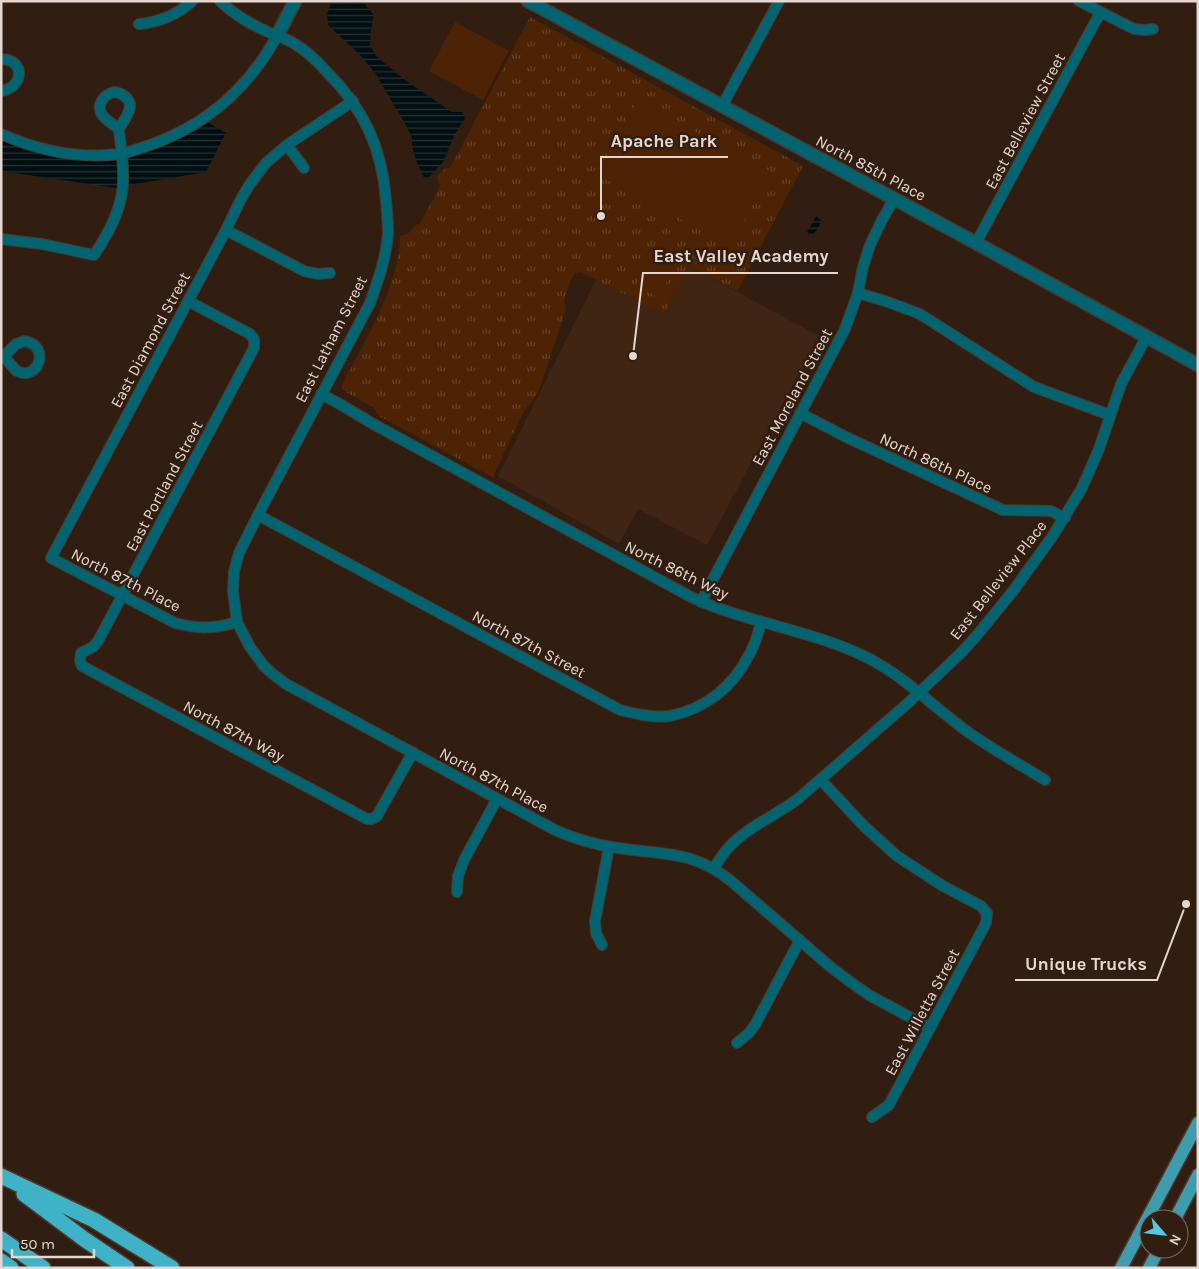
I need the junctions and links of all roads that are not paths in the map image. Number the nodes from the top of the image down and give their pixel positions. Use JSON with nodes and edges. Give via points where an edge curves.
{"nodes":[{"id":1,"x":192,"y":1,"type":"edge"},
{"id":2,"x":220,"y":1,"type":"edge"},
{"id":3,"x":295,"y":1,"type":"edge"},
{"id":4,"x":528,"y":1,"type":"edge"},
{"id":5,"x":779,"y":1,"type":"edge"},
{"id":6,"x":1079,"y":1,"type":"edge"},
{"id":7,"x":1100,"y":13,"type":"junction"},
{"id":8,"x":139,"y":24,"type":"dead end"},
{"id":9,"x":1153,"y":29,"type":"dead end"},
{"id":10,"x":277,"y":36,"type":"junction"},
{"id":11,"x":1,"y":59,"type":"edge"},
{"id":12,"x":1,"y":91,"type":"edge"},
{"id":13,"x":353,"y":102,"type":"junction"},
{"id":14,"x":722,"y":106,"type":"junction"},
{"id":15,"x":119,"y":129,"type":"dead end"},
{"id":16,"x":1,"y":134,"type":"edge"},
{"id":17,"x":287,"y":145,"type":"junction"},
{"id":18,"x":121,"y":154,"type":"junction"},
{"id":19,"x":304,"y":168,"type":"dead end"},
{"id":20,"x":894,"y":199,"type":"junction"},
{"id":21,"x":226,"y":230,"type":"junction"},
{"id":22,"x":1,"y":239,"type":"edge"},
{"id":23,"x":976,"y":243,"type":"junction"},
{"id":24,"x":330,"y":273,"type":"dead end"},
{"id":25,"x":858,"y":293,"type":"junction"},
{"id":26,"x":188,"y":301,"type":"junction"},
{"id":27,"x":1146,"y":336,"type":"junction"},
{"id":28,"x":1198,"y":365,"type":"edge"},
{"id":29,"x":322,"y":394,"type":"junction"},
{"id":30,"x":800,"y":414,"type":"junction"},
{"id":31,"x":1110,"y":416,"type":"junction"},
{"id":32,"x":258,"y":515,"type":"junction"},
{"id":33,"x":1065,"y":518,"type":"junction"},
{"id":34,"x":51,"y":558,"type":"joint"},
{"id":35,"x":123,"y":596,"type":"junction"},
{"id":36,"x":701,"y":602,"type":"junction"},
{"id":37,"x":237,"y":622,"type":"junction"},
{"id":38,"x":761,"y":623,"type":"junction"},
{"id":39,"x":82,"y":666,"type":"joint"},
{"id":40,"x":919,"y":693,"type":"junction"},
{"id":41,"x":413,"y":752,"type":"junction"},
{"id":42,"x":821,"y":780,"type":"junction"},
{"id":43,"x":1045,"y":780,"type":"dead end"},
{"id":44,"x":497,"y":799,"type":"junction"},
{"id":45,"x":609,"y":847,"type":"junction"},
{"id":46,"x":714,"y":868,"type":"junction"},
{"id":47,"x":457,"y":892,"type":"dead end"},
{"id":48,"x":800,"y":940,"type":"junction"},
{"id":49,"x":602,"y":945,"type":"dead end"},
{"id":50,"x":930,"y":1028,"type":"junction"},
{"id":51,"x":736,"y":1043,"type":"dead end"},
{"id":52,"x":872,"y":1117,"type":"dead end"},
{"id":53,"x":1198,"y":1123,"type":"edge"},
{"id":54,"x":1198,"y":1175,"type":"edge"},
{"id":55,"x":1,"y":1177,"type":"edge"},
{"id":56,"x":1179,"y":1209,"type":"edge"},
{"id":57,"x":1,"y":1239,"type":"edge"},
{"id":58,"x":1,"y":1261,"type":"edge"},
{"id":59,"x":11,"y":1268,"type":"edge"},
{"id":60,"x":43,"y":1268,"type":"edge"},
{"id":61,"x":127,"y":1268,"type":"edge"},
{"id":62,"x":172,"y":1268,"type":"edge"},
{"id":63,"x":1121,"y":1268,"type":"edge"}],
"edges":[{"from":1,"to":8,"type":"street","via":[[166,18]]},
{"from":2,"to":10,"type":"street","name":"East Latham Street","via":[[240,17]]},
{"from":3,"to":10,"type":"street"},
{"from":4,"to":14,"type":"street","name":"North 85th Place"},
{"from":5,"to":14,"type":"street"},
{"from":6,"to":7,"type":"street"},
{"from":7,"to":9,"type":"street","via":[[1134,29]]},
{"from":7,"to":23,"type":"street","name":"East Belleview Street"},
{"from":10,"to":13,"type":"street","name":"East Latham Street","via":[[295,44],[318,62]]},
{"from":10,"to":18,"type":"street","via":[[251,75],[220,107],[186,130]]},
{"from":11,"to":12,"type":"street","via":[[12,61],[19,74],[16,84]]},
{"from":13,"to":17,"type":"street","name":"East Diamond Street"},
{"from":13,"to":29,"type":"street","name":"East Latham Street","via":[[380,160],[388,233],[380,276],[370,304]]},
{"from":14,"to":20,"type":"street","name":"North 85th Place"},
{"from":15,"to":18,"type":"street"},
{"from":16,"to":18,"type":"street","via":[[56,152]]},
{"from":17,"to":19,"type":"street"},
{"from":17,"to":21,"type":"street","name":"East Diamond Street","via":[[266,163],[250,184]]},
{"from":18,"to":22,"type":"street","via":[[123,186],[118,212],[94,255]]},
{"from":20,"to":23,"type":"street","name":"North 85th Place"},
{"from":20,"to":25,"type":"street","name":"East Moreland Street","via":[[870,245]]},
{"from":21,"to":24,"type":"street","via":[[304,271]]},
{"from":21,"to":26,"type":"street","name":"East Diamond Street"},
{"from":23,"to":27,"type":"street","name":"North 85th Place"},
{"from":25,"to":30,"type":"street","name":"East Moreland Street","via":[[845,329]]},
{"from":25,"to":31,"type":"street","via":[[920,314],[1034,387]]},
{"from":26,"to":34,"type":"street","name":"East Diamond Street"},
{"from":26,"to":35,"type":"street","name":"East Portland Street","via":[[250,334],[254,348]]},
{"from":27,"to":28,"type":"street","name":"North 85th Place"},
{"from":27,"to":31,"type":"street","name":"East Belleview Place","via":[[1121,384]]},
{"from":29,"to":32,"type":"street","name":"East Latham Street"},
{"from":29,"to":36,"type":"street","name":"North 86th Way"},
{"from":30,"to":33,"type":"street","name":"North 86th Place","via":[[1002,510],[1051,511]]},
{"from":30,"to":36,"type":"street","name":"East Moreland Street"},
{"from":31,"to":33,"type":"street","name":"East Belleview Place","via":[[1082,488]]},
{"from":32,"to":37,"type":"street","name":"East Latham Street","via":[[239,553],[234,572]]},
{"from":32,"to":38,"type":"street","name":"North 87th Street","via":[[620,710],[636,714],[669,716],[712,700],[740,671],[750,655]]},
{"from":33,"to":40,"type":"street","name":"East Belleview Place","via":[[978,634]]},
{"from":34,"to":35,"type":"street","name":"North 87th Place"},
{"from":35,"to":37,"type":"street","name":"North 87th Place","via":[[165,618],[194,628],[222,627]]},
{"from":35,"to":39,"type":"street","name":"East Portland Street","via":[[98,641],[81,654]]},
{"from":36,"to":38,"type":"street","name":"North 86th Way"},
{"from":37,"to":41,"type":"street","name":"North 87th Place","via":[[264,666],[286,684]]},
{"from":38,"to":40,"type":"street","name":"North 86th Way","via":[[841,646],[896,674]]},
{"from":39,"to":41,"type":"street","name":"North 87th Way","via":[[367,819],[378,816]]},
{"from":40,"to":42,"type":"street","name":"East Belleview Place"},
{"from":40,"to":43,"type":"street","name":"North 86th Way","via":[[967,732]]},
{"from":41,"to":44,"type":"street","name":"North 87th Place"},
{"from":42,"to":46,"type":"street","name":"East Belleview Place","via":[[784,809],[748,830]]},
{"from":42,"to":50,"type":"street","name":"East Willetta Street","via":[[897,856],[981,906],[987,913],[986,923]]},
{"from":44,"to":45,"type":"street","name":"North 87th Place","via":[[565,834]]},
{"from":44,"to":47,"type":"street","via":[[464,860]]},
{"from":45,"to":46,"type":"street","name":"North 87th Place","via":[[676,854]]},
{"from":45,"to":49,"type":"street","via":[[595,921]]},
{"from":46,"to":48,"type":"street","name":"North 87th Place"},
{"from":48,"to":50,"type":"street","name":"North 87th Place","via":[[869,995]]},
{"from":48,"to":51,"type":"street","via":[[755,1025]]},
{"from":50,"to":52,"type":"street","name":"East Willetta Street","via":[[889,1105]]},
{"from":53,"to":63,"type":"main road"},
{"from":54,"to":56,"type":"main road"},
{"from":55,"to":61,"type":"highway"},
{"from":55,"to":62,"type":"highway","via":[[94,1220]]},
{"from":57,"to":60,"type":"highway"},
{"from":58,"to":59,"type":"highway"}]}
